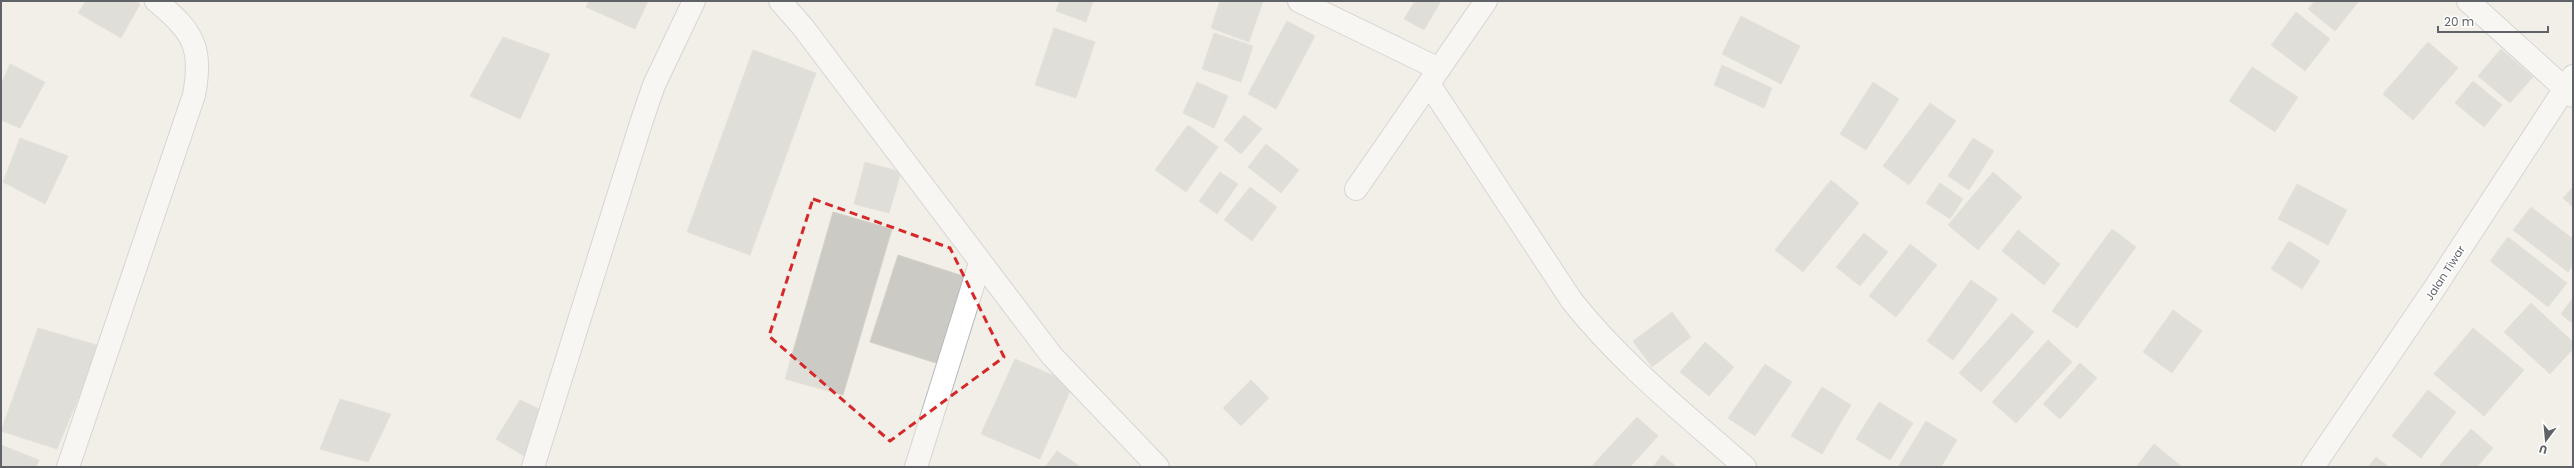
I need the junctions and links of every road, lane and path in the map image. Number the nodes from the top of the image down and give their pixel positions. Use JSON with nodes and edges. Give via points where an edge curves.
{"nodes":[{"id":1,"x":156,"y":1,"type":"edge"},
{"id":2,"x":694,"y":1,"type":"edge"},
{"id":3,"x":780,"y":1,"type":"edge"},
{"id":4,"x":1299,"y":1,"type":"edge"},
{"id":5,"x":1486,"y":1,"type":"edge"},
{"id":6,"x":2468,"y":1,"type":"edge"},
{"id":7,"x":1434,"y":77,"type":"junction"},
{"id":8,"x":2570,"y":87,"type":"edge"},
{"id":9,"x":1356,"y":189,"type":"dead end"},
{"id":10,"x":980,"y":263,"type":"junction"},
{"id":11,"x":68,"y":467,"type":"edge"},
{"id":12,"x":533,"y":467,"type":"edge"},
{"id":13,"x":916,"y":467,"type":"edge"},
{"id":14,"x":1158,"y":467,"type":"edge"},
{"id":15,"x":1745,"y":467,"type":"edge"},
{"id":16,"x":2313,"y":467,"type":"edge"}],
"edges":[{"from":1,"to":11,"type":"street","via":[[181,21],[191,36],[197,54],[195,89]]},
{"from":2,"to":12,"type":"street","via":[[654,85]]},
{"from":3,"to":10,"type":"street","via":[[802,26]]},
{"from":4,"to":7,"type":"street"},
{"from":5,"to":7,"type":"street"},
{"from":6,"to":8,"type":"street"},
{"from":7,"to":9,"type":"street"},
{"from":7,"to":15,"type":"street","via":[[1572,301],[1626,362]]},
{"from":8,"to":16,"type":"street","name":"Jalan Tiwar"},
{"from":10,"to":13,"type":"street"},
{"from":10,"to":14,"type":"street","via":[[1052,356]]}]}
